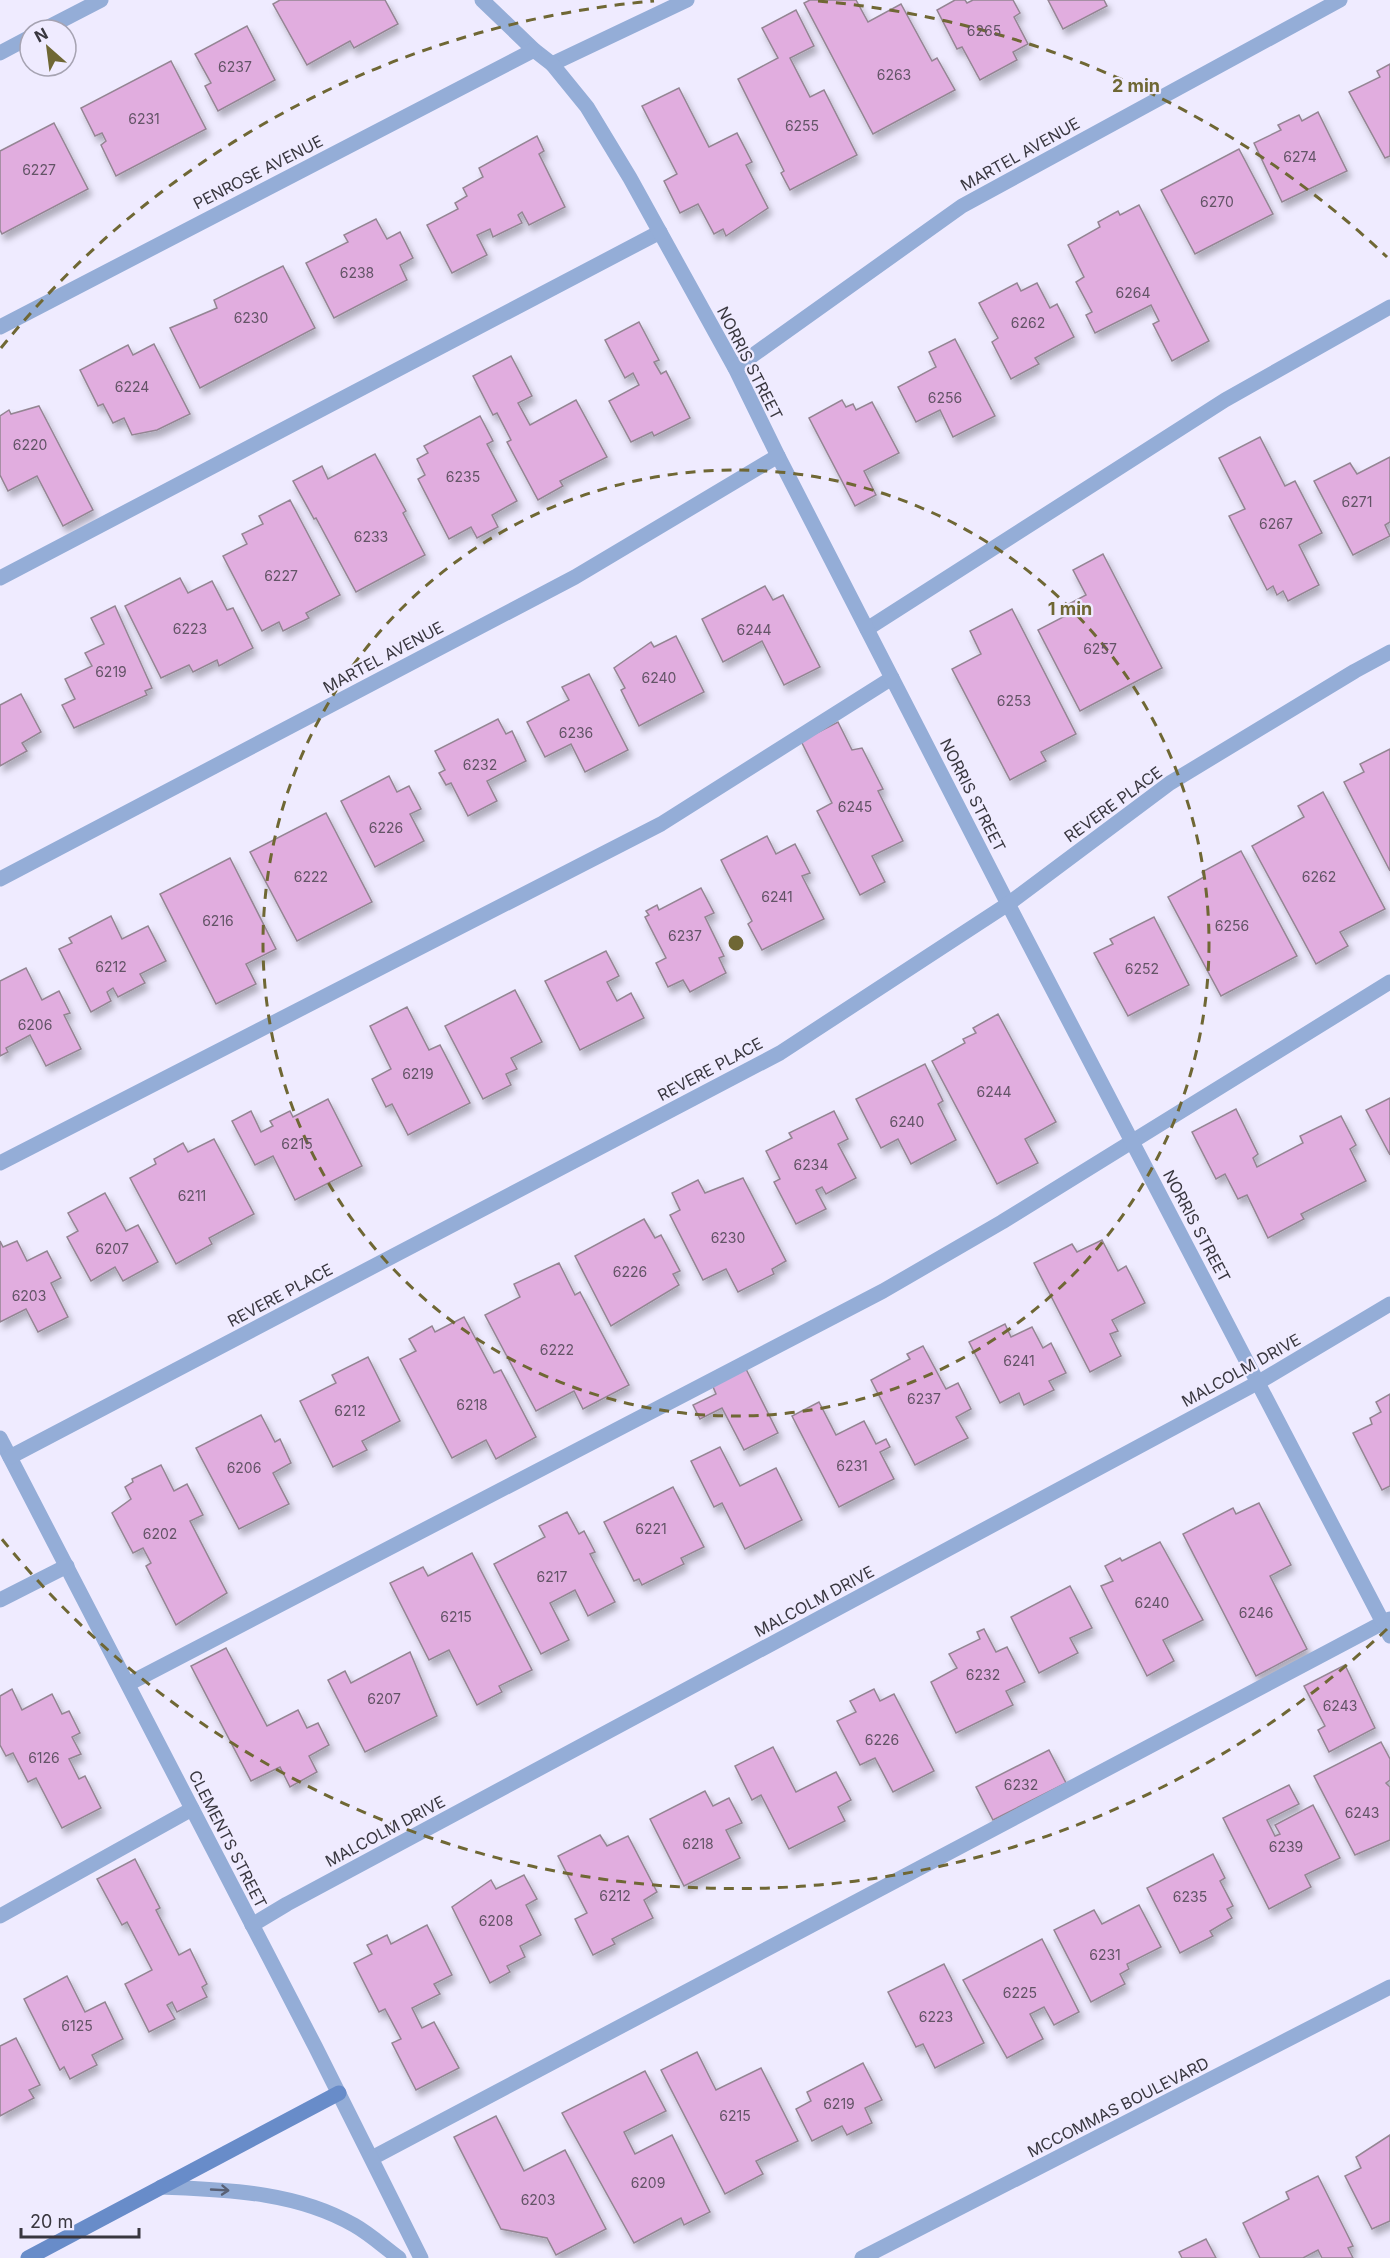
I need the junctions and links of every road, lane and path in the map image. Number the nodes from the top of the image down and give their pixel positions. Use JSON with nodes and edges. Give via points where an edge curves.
{"nodes":[{"id":1,"x":101,"y":0,"type":"edge"},
{"id":2,"x":483,"y":0,"type":"edge"},
{"id":3,"x":687,"y":0,"type":"edge"},
{"id":4,"x":1340,"y":0,"type":"edge"},
{"id":5,"x":67,"y":18,"type":"edge"},
{"id":6,"x":18,"y":43,"type":"edge"},
{"id":7,"x":534,"y":50,"type":"junction"},
{"id":8,"x":0,"y":53,"type":"edge"},
{"id":9,"x":552,"y":64,"type":"junction"},
{"id":10,"x":660,"y":232,"type":"junction"},
{"id":11,"x":1390,"y":307,"type":"edge"},
{"id":12,"x":0,"y":327,"type":"edge"},
{"id":13,"x":735,"y":368,"type":"junction"},
{"id":14,"x":778,"y":456,"type":"junction"},
{"id":15,"x":0,"y":578,"type":"edge"},
{"id":16,"x":867,"y":629,"type":"junction"},
{"id":17,"x":1390,"y":652,"type":"edge"},
{"id":18,"x":892,"y":678,"type":"junction"},
{"id":19,"x":0,"y":879,"type":"edge"},
{"id":20,"x":1008,"y":904,"type":"junction"},
{"id":21,"x":1390,"y":982,"type":"edge"},
{"id":22,"x":1132,"y":1142,"type":"junction"},
{"id":23,"x":0,"y":1163,"type":"edge"},
{"id":24,"x":1390,"y":1304,"type":"edge"},
{"id":25,"x":1258,"y":1382,"type":"junction"},
{"id":26,"x":0,"y":1438,"type":"edge"},
{"id":27,"x":10,"y":1457,"type":"junction"},
{"id":28,"x":67,"y":1566,"type":"junction"},
{"id":29,"x":0,"y":1600,"type":"edge"},
{"id":30,"x":1388,"y":1626,"type":"edge"},
{"id":31,"x":128,"y":1684,"type":"junction"},
{"id":32,"x":192,"y":1809,"type":"junction"},
{"id":33,"x":0,"y":1916,"type":"edge"},
{"id":34,"x":252,"y":1925,"type":"junction"},
{"id":35,"x":1390,"y":1987,"type":"edge"},
{"id":36,"x":339,"y":2093,"type":"junction"},
{"id":37,"x":372,"y":2158,"type":"junction"},
{"id":38,"x":161,"y":2187,"type":"junction"},
{"id":39,"x":28,"y":2258,"type":"edge"},
{"id":40,"x":399,"y":2258,"type":"edge"},
{"id":41,"x":421,"y":2258,"type":"edge"},
{"id":42,"x":862,"y":2258,"type":"edge"}],
"edges":[{"from":1,"to":5,"type":"street"},
{"from":2,"to":7,"type":"street","name":"NORRIS STREET"},
{"from":3,"to":9,"type":"street"},
{"from":4,"to":13,"type":"street","name":"MARTEL AVENUE","via":[[962,206]]},
{"from":6,"to":8,"type":"street"},
{"from":7,"to":9,"type":"street","name":"NORRIS STREET"},
{"from":7,"to":12,"type":"street","name":"PENROSE AVENUE"},
{"from":9,"to":10,"type":"street","name":"NORRIS STREET","via":[[587,107]]},
{"from":10,"to":13,"type":"street","name":"NORRIS STREET"},
{"from":10,"to":15,"type":"street"},
{"from":11,"to":16,"type":"street","via":[[1225,400]]},
{"from":13,"to":14,"type":"street","name":"NORRIS STREET"},
{"from":14,"to":16,"type":"street","name":"NORRIS STREET"},
{"from":14,"to":19,"type":"street","name":"MARTEL AVENUE","via":[[575,577]]},
{"from":16,"to":18,"type":"street","name":"NORRIS STREET"},
{"from":17,"to":20,"type":"street","name":"REVERE PLACE","via":[[1170,783]]},
{"from":18,"to":20,"type":"street","name":"NORRIS STREET"},
{"from":18,"to":23,"type":"street","via":[[661,824]]},
{"from":20,"to":22,"type":"street","name":"NORRIS STREET"},
{"from":20,"to":27,"type":"street","name":"REVERE PLACE","via":[[780,1053]]},
{"from":21,"to":22,"type":"street"},
{"from":22,"to":25,"type":"street","name":"NORRIS STREET"},
{"from":22,"to":31,"type":"street","via":[[883,1291]]},
{"from":24,"to":25,"type":"street","name":"MALCOLM DRIVE"},
{"from":25,"to":30,"type":"street","name":"NORRIS STREET"},
{"from":25,"to":34,"type":"street","name":"MALCOLM DRIVE"},
{"from":26,"to":27,"type":"street","name":"CLEMENTS STREET"},
{"from":27,"to":28,"type":"street","name":"CLEMENTS STREET"},
{"from":28,"to":29,"type":"street"},
{"from":28,"to":31,"type":"street","name":"CLEMENTS STREET"},
{"from":30,"to":37,"type":"street"},
{"from":31,"to":32,"type":"street","name":"CLEMENTS STREET"},
{"from":32,"to":33,"type":"street"},
{"from":32,"to":34,"type":"street","name":"CLEMENTS STREET"},
{"from":34,"to":36,"type":"street","name":"CLEMENTS STREET"},
{"from":35,"to":42,"type":"street","name":"MCCOMMAS BOULEVARD"},
{"from":36,"to":37,"type":"street","name":"CLEMENTS STREET"},
{"from":36,"to":38,"type":"street"},
{"from":37,"to":41,"type":"street","name":"CLEMENTS STREET"},
{"from":38,"to":39,"type":"street"},
{"from":38,"to":40,"type":"street","one_way":true,"via":[[246,2191],[304,2203],[353,2224]]}]}
